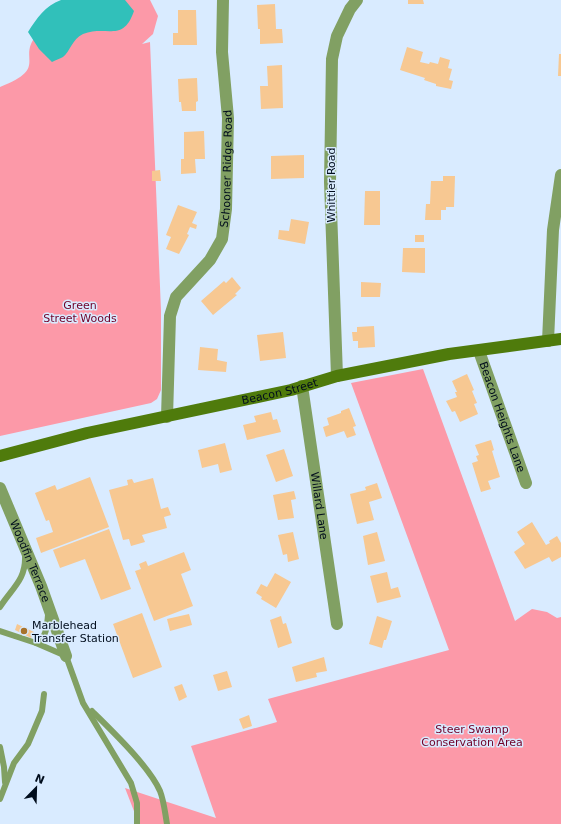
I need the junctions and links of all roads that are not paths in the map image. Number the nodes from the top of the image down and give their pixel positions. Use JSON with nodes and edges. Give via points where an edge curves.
{"nodes":[{"id":1,"x":223,"y":0,"type":"edge"},
{"id":2,"x":357,"y":0,"type":"edge"},
{"id":3,"x":561,"y":175,"type":"edge"},
{"id":4,"x":561,"y":339,"type":"edge"},
{"id":5,"x":548,"y":341,"type":"junction"},
{"id":6,"x":479,"y":351,"type":"junction"},
{"id":7,"x":337,"y":376,"type":"junction"},
{"id":8,"x":302,"y":386,"type":"junction"},
{"id":9,"x":167,"y":416,"type":"junction"},
{"id":10,"x":0,"y":456,"type":"edge"},
{"id":11,"x":526,"y":483,"type":"dead end"},
{"id":12,"x":0,"y":488,"type":"edge"},
{"id":13,"x":25,"y":548,"type":"junction"},
{"id":14,"x":11,"y":593,"type":"junction"},
{"id":15,"x":0,"y":596,"type":"edge"},
{"id":16,"x":0,"y":607,"type":"edge"},
{"id":17,"x":49,"y":609,"type":"junction"},
{"id":18,"x":337,"y":624,"type":"dead end"},
{"id":19,"x":0,"y":631,"type":"edge"},
{"id":20,"x":36,"y":643,"type":"junction"},
{"id":21,"x":66,"y":656,"type":"junction"},
{"id":22,"x":44,"y":694,"type":"dead end"},
{"id":23,"x":83,"y":703,"type":"junction"},
{"id":24,"x":0,"y":747,"type":"edge"},
{"id":25,"x":4,"y":787,"type":"junction"},
{"id":26,"x":0,"y":799,"type":"edge"},
{"id":27,"x":137,"y":824,"type":"edge"},
{"id":28,"x":167,"y":824,"type":"edge"}],
"edges":[{"from":1,"to":9,"type":"street","name":"Schooner Ridge Road","via":[[222,52],[228,118],[226,209],[222,239],[210,260],[176,297],[170,316]]},
{"from":2,"to":7,"type":"street","name":"Whittier Road","via":[[337,36],[332,59],[330,182]]},
{"from":3,"to":5,"type":"street","via":[[553,230]]},
{"from":4,"to":5,"type":"street","name":"Beacon Street"},
{"from":5,"to":6,"type":"street","name":"Beacon Street"},
{"from":6,"to":7,"type":"street","name":"Beacon Street","via":[[449,354]]},
{"from":6,"to":11,"type":"street","name":"Beacon Heights Lane"},
{"from":7,"to":8,"type":"street","name":"Beacon Street"},
{"from":8,"to":9,"type":"street","name":"Beacon Street","via":[[245,401]]},
{"from":8,"to":18,"type":"street","name":"Willard Lane"},
{"from":9,"to":10,"type":"street","name":"Beacon Street","via":[[87,433]]},
{"from":12,"to":13,"type":"street","name":"Woodfin Terrace"},
{"from":13,"to":14,"type":"lane","via":[[25,570]]},
{"from":13,"to":17,"type":"street","name":"Woodfin Terrace"},
{"from":14,"to":15,"type":"lane"},
{"from":14,"to":16,"type":"lane"},
{"from":17,"to":20,"type":"lane","via":[[46,631]]},
{"from":17,"to":21,"type":"street","name":"Woodfin Terrace"},
{"from":19,"to":20,"type":"lane"},
{"from":20,"to":21,"type":"lane"},
{"from":21,"to":23,"type":"lane"},
{"from":22,"to":25,"type":"lane","via":[[42,711],[28,744],[14,763]]},
{"from":23,"to":27,"type":"lane","via":[[131,783],[137,803]]},
{"from":23,"to":28,"type":"lane","via":[[117,736],[147,771],[160,791]]},
{"from":24,"to":25,"type":"lane"},
{"from":25,"to":26,"type":"lane"}]}
